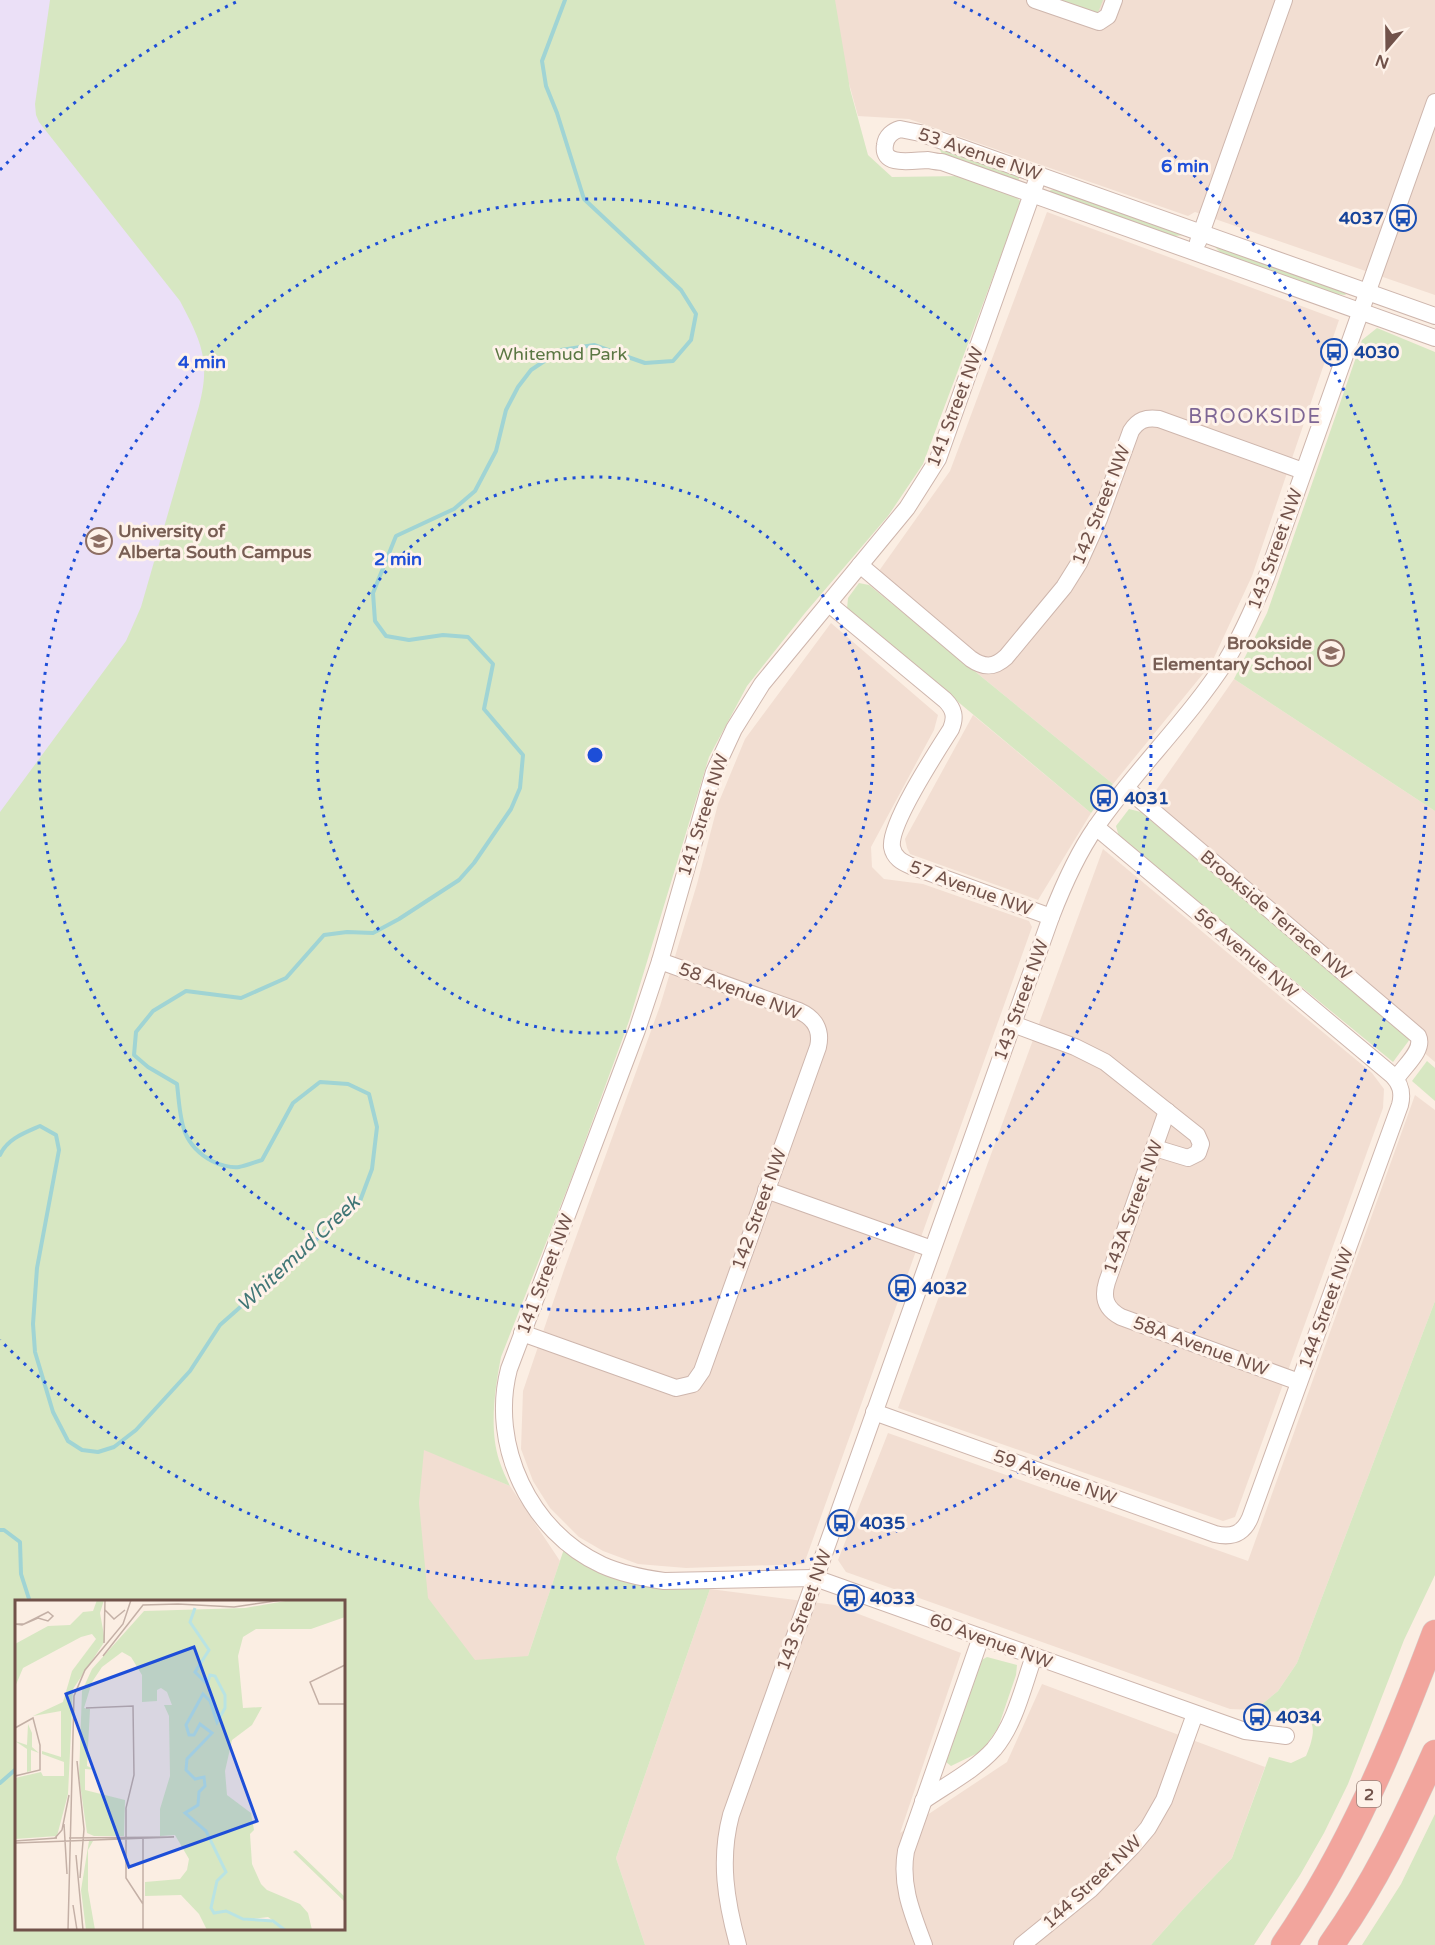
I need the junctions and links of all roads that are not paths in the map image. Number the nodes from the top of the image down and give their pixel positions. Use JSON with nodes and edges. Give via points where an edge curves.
{"nodes":[{"id":1,"x":1035,"y":0,"type":"edge"},
{"id":2,"x":1114,"y":0,"type":"edge"},
{"id":3,"x":1284,"y":0,"type":"edge"},
{"id":4,"x":1435,"y":102,"type":"edge"},
{"id":5,"x":1039,"y":174,"type":"junction"},
{"id":6,"x":1032,"y":193,"type":"junction"},
{"id":7,"x":1201,"y":233,"type":"junction"},
{"id":8,"x":1195,"y":252,"type":"junction"},
{"id":9,"x":1367,"y":292,"type":"junction"},
{"id":10,"x":1360,"y":311,"type":"junction"},
{"id":11,"x":1435,"y":316,"type":"edge"},
{"id":12,"x":1435,"y":338,"type":"edge"},
{"id":13,"x":1303,"y":471,"type":"junction"},
{"id":14,"x":860,"y":565,"type":"junction"},
{"id":15,"x":828,"y":603,"type":"junction"},
{"id":16,"x":1126,"y":788,"type":"junction"},
{"id":17,"x":1096,"y":827,"type":"junction"},
{"id":18,"x":1051,"y":917,"type":"junction"},
{"id":19,"x":660,"y":961,"type":"junction"},
{"id":20,"x":1013,"y":1024,"type":"junction"},
{"id":21,"x":817,"y":1026,"type":"joint"},
{"id":22,"x":1396,"y":1079,"type":"junction"},
{"id":23,"x":1167,"y":1111,"type":"junction"},
{"id":24,"x":1155,"y":1148,"type":"junction"},
{"id":25,"x":766,"y":1190,"type":"junction"},
{"id":26,"x":932,"y":1249,"type":"junction"},
{"id":27,"x":1107,"y":1305,"type":"joint"},
{"id":28,"x":522,"y":1333,"type":"junction"},
{"id":29,"x":1299,"y":1382,"type":"junction"},
{"id":30,"x":874,"y":1412,"type":"junction"},
{"id":31,"x":518,"y":1477,"type":"joint"},
{"id":32,"x":1237,"y":1534,"type":"joint"},
{"id":33,"x":815,"y":1578,"type":"junction"},
{"id":34,"x":1435,"y":1633,"type":"edge"},
{"id":35,"x":981,"y":1637,"type":"junction"},
{"id":36,"x":1034,"y":1656,"type":"junction"},
{"id":37,"x":1195,"y":1714,"type":"junction"},
{"id":38,"x":1286,"y":1736,"type":"dead end"},
{"id":39,"x":1435,"y":1753,"type":"edge"},
{"id":40,"x":923,"y":1801,"type":"junction"},
{"id":41,"x":738,"y":1945,"type":"edge"},
{"id":42,"x":924,"y":1945,"type":"edge"},
{"id":43,"x":1023,"y":1945,"type":"edge"},
{"id":44,"x":1284,"y":1945,"type":"edge"},
{"id":45,"x":1331,"y":1945,"type":"edge"}],
"edges":[{"from":1,"to":2,"type":"street","via":[[1099,22],[1108,16]]},
{"from":3,"to":7,"type":"street"},
{"from":4,"to":9,"type":"street","name":"143 Street NW"},
{"from":5,"to":6,"type":"street","name":"141 Street NW"},
{"from":5,"to":6,"type":"street","name":"53 Avenue NW","via":[[907,129],[894,131],[885,142],[886,155],[891,159],[942,162]]},
{"from":5,"to":7,"type":"street","name":"53 Avenue NW"},
{"from":6,"to":8,"type":"street","name":"53 Avenue NW"},
{"from":6,"to":14,"type":"street","name":"141 Street NW","via":[[938,459],[907,508]]},
{"from":7,"to":8,"type":"street"},
{"from":7,"to":9,"type":"street","name":"53 Avenue NW"},
{"from":8,"to":10,"type":"street","name":"53 Avenue NW"},
{"from":9,"to":10,"type":"street","name":"143 Street NW"},
{"from":9,"to":11,"type":"street","name":"53 Avenue NW"},
{"from":10,"to":12,"type":"street","name":"53 Avenue NW"},
{"from":10,"to":13,"type":"street","name":"143 Street NW"},
{"from":13,"to":14,"type":"street","name":"142 Street NW","via":[[1159,419],[1140,421],[1131,431],[1092,538],[1072,575],[1006,657],[989,666],[971,659]]},
{"from":13,"to":16,"type":"street","name":"143 Street NW","via":[[1266,578],[1237,642],[1203,694]]},
{"from":14,"to":15,"type":"street","name":"141 Street NW"},
{"from":15,"to":18,"type":"street","name":"57 Avenue NW","via":[[945,700],[954,712],[951,729],[895,830],[895,855],[911,866]]},
{"from":15,"to":19,"type":"street","name":"141 Street NW","via":[[762,684],[720,757]]},
{"from":16,"to":17,"type":"street","name":"143 Street NW"},
{"from":16,"to":22,"type":"street","name":"Brookside Terrace NW","via":[[1418,1036],[1420,1044]]},
{"from":17,"to":18,"type":"street","name":"143 Street NW"},
{"from":17,"to":22,"type":"street","name":"56 Avenue NW"},
{"from":18,"to":20,"type":"street","name":"143 Street NW"},
{"from":19,"to":21,"type":"street","name":"58 Avenue NW","via":[[799,1011],[811,1017]]},
{"from":19,"to":28,"type":"street","name":"141 Street NW"},
{"from":20,"to":23,"type":"street","via":[[1105,1062]]},
{"from":20,"to":26,"type":"street","name":"143 Street NW"},
{"from":21,"to":25,"type":"street","name":"142 Street NW","via":[[818,1047]]},
{"from":22,"to":29,"type":"street","name":"144 Street NW","via":[[1402,1096],[1400,1105]]},
{"from":23,"to":24,"type":"street","name":"143A Street NW"},
{"from":23,"to":24,"type":"street","via":[[1197,1135],[1200,1149],[1184,1158]]},
{"from":24,"to":27,"type":"street","name":"143A Street NW","via":[[1107,1282]]},
{"from":25,"to":26,"type":"street"},
{"from":25,"to":28,"type":"street","name":"142 Street NW","via":[[702,1371],[687,1387],[669,1386]]},
{"from":26,"to":30,"type":"street","name":"143 Street NW"},
{"from":27,"to":29,"type":"street","name":"58A Avenue NW","via":[[1121,1317]]},
{"from":28,"to":31,"type":"street","name":"141 Street NW","via":[[509,1369],[505,1397],[507,1438]]},
{"from":29,"to":32,"type":"street","name":"144 Street NW","via":[[1250,1518]]},
{"from":30,"to":32,"type":"street","name":"59 Avenue NW","via":[[1215,1534]]},
{"from":30,"to":33,"type":"street","name":"143 Street NW"},
{"from":31,"to":33,"type":"street","name":"60 Avenue NW","via":[[533,1505],[561,1537],[584,1554],[621,1572],[664,1581]]},
{"from":33,"to":35,"type":"street","name":"60 Avenue NW"},
{"from":33,"to":41,"type":"street","name":"143 Street NW","via":[[728,1826],[726,1891]]},
{"from":34,"to":44,"type":"highway","number":"2","via":[[1359,1817],[1322,1887]]},
{"from":35,"to":36,"type":"street","name":"60 Avenue NW"},
{"from":35,"to":40,"type":"street"},
{"from":36,"to":37,"type":"street","name":"60 Avenue NW"},
{"from":36,"to":40,"type":"street","via":[[1012,1719],[995,1747]]},
{"from":37,"to":38,"type":"street","name":"60 Avenue NW","via":[[1253,1733]]},
{"from":37,"to":43,"type":"street","name":"144 Street NW","via":[[1164,1800],[1148,1828],[1091,1889]]},
{"from":39,"to":45,"type":"highway","number":"2","via":[[1391,1848]]},
{"from":40,"to":42,"type":"street","via":[[903,1870],[910,1908]]}]}
